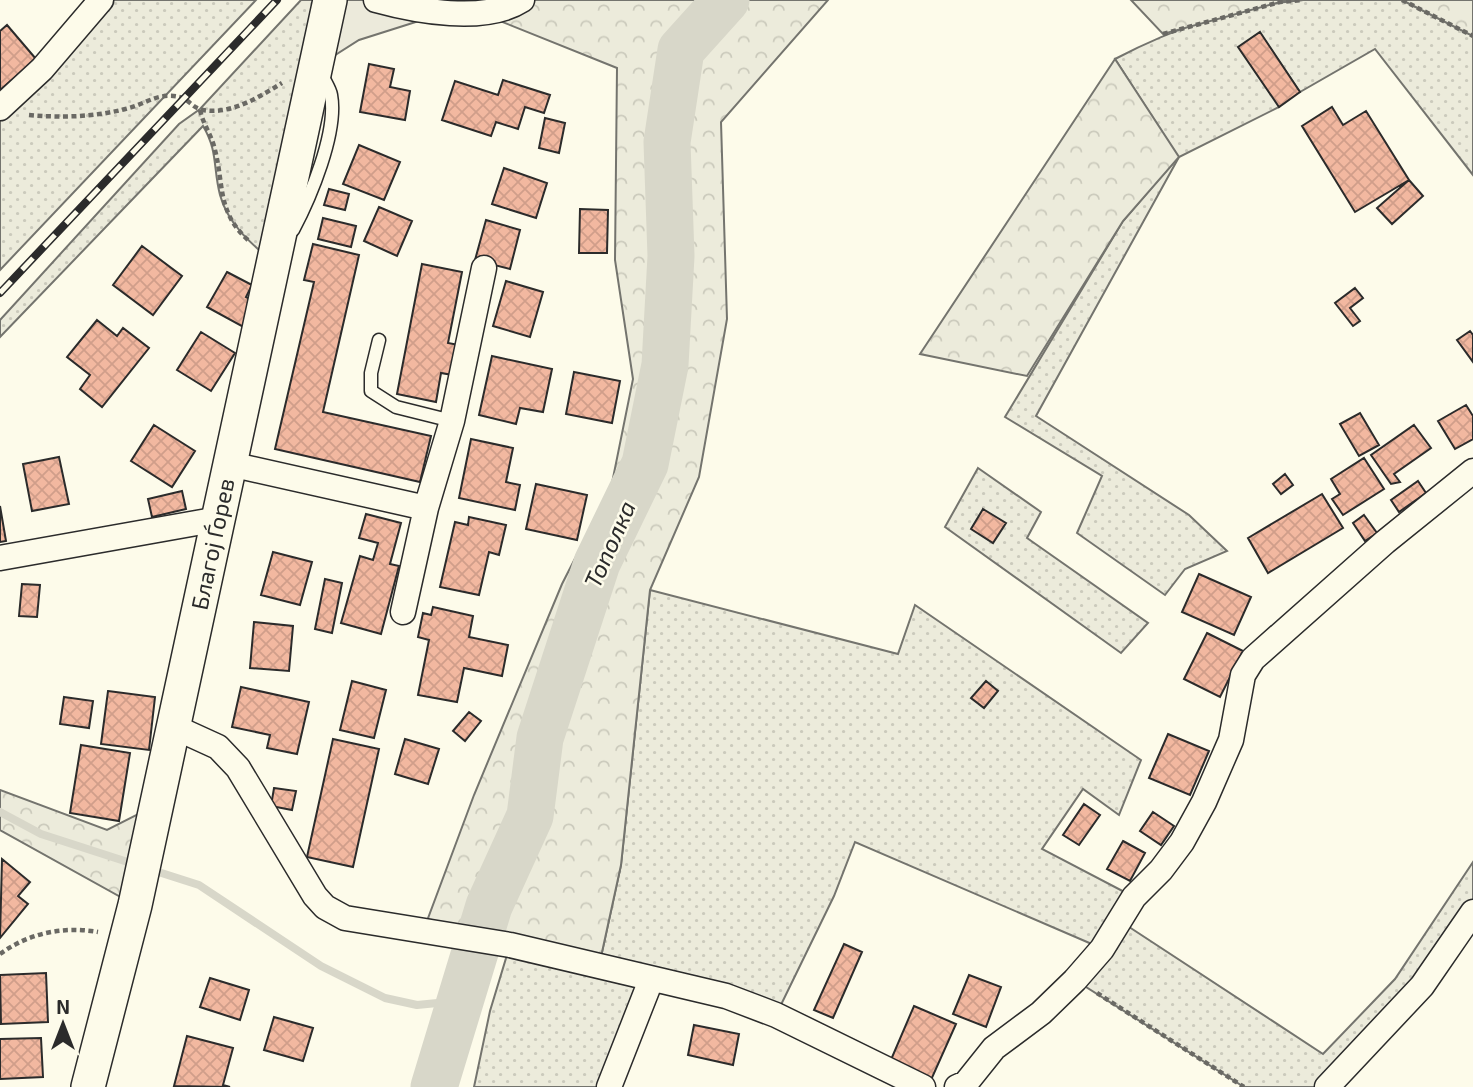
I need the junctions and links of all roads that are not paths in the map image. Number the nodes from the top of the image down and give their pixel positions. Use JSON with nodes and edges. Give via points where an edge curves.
{"nodes":[{"id":1,"x":101,"y":0,"type":"edge"},
{"id":2,"x":330,"y":0,"type":"edge"},
{"id":3,"x":522,"y":0,"type":"edge"},
{"id":4,"x":385,"y":1,"type":"edge"},
{"id":5,"x":0,"y":108,"type":"edge"},
{"id":6,"x":484,"y":268,"type":"dead end"},
{"id":7,"x":379,"y":340,"type":"dead end"},
{"id":8,"x":452,"y":421,"type":"junction"},
{"id":9,"x":230,"y":464,"type":"junction"},
{"id":10,"x":1473,"y":471,"type":"edge"},
{"id":11,"x":426,"y":508,"type":"junction"},
{"id":12,"x":219,"y":519,"type":"junction"},
{"id":13,"x":0,"y":558,"type":"edge"},
{"id":14,"x":403,"y":612,"type":"dead end"},
{"id":15,"x":172,"y":726,"type":"junction"},
{"id":16,"x":1473,"y":912,"type":"edge"},
{"id":17,"x":651,"y":980,"type":"junction"},
{"id":18,"x":88,"y":1087,"type":"edge"},
{"id":19,"x":609,"y":1087,"type":"edge"},
{"id":20,"x":923,"y":1087,"type":"edge"},
{"id":21,"x":957,"y":1087,"type":"edge"},
{"id":22,"x":1327,"y":1087,"type":"edge"}],
"edges":[{"from":1,"to":5,"type":"street","via":[[42,69]]},
{"from":2,"to":9,"type":"main road","name":"Благој Ѓорев","via":[[311,71],[275,264]]},
{"from":3,"to":4,"type":"street","via":[[480,12],[444,13]]},
{"from":6,"to":8,"type":"street"},
{"from":7,"to":8,"type":"lane","via":[[371,391],[396,407]]},
{"from":8,"to":11,"type":"street"},
{"from":9,"to":11,"type":"street"},
{"from":9,"to":12,"type":"main road","name":"Благој Ѓорев"},
{"from":10,"to":21,"type":"street","via":[[1375,550],[1253,659],[1243,675],[1231,740],[1182,842],[1134,897],[1102,949],[1075,980],[994,1048],[967,1083]]},
{"from":11,"to":14,"type":"street"},
{"from":12,"to":13,"type":"street"},
{"from":12,"to":15,"type":"main road","name":"Благој Ѓорев"},
{"from":15,"to":17,"type":"street","via":[[218,747],[237,768],[314,896],[345,918],[510,945]]},
{"from":15,"to":18,"type":"main road","name":"Благој Ѓорев","via":[[131,920]]},
{"from":16,"to":22,"type":"street","via":[[1422,986]]},
{"from":17,"to":19,"type":"street"},
{"from":17,"to":20,"type":"street","via":[[751,1005]]}]}
